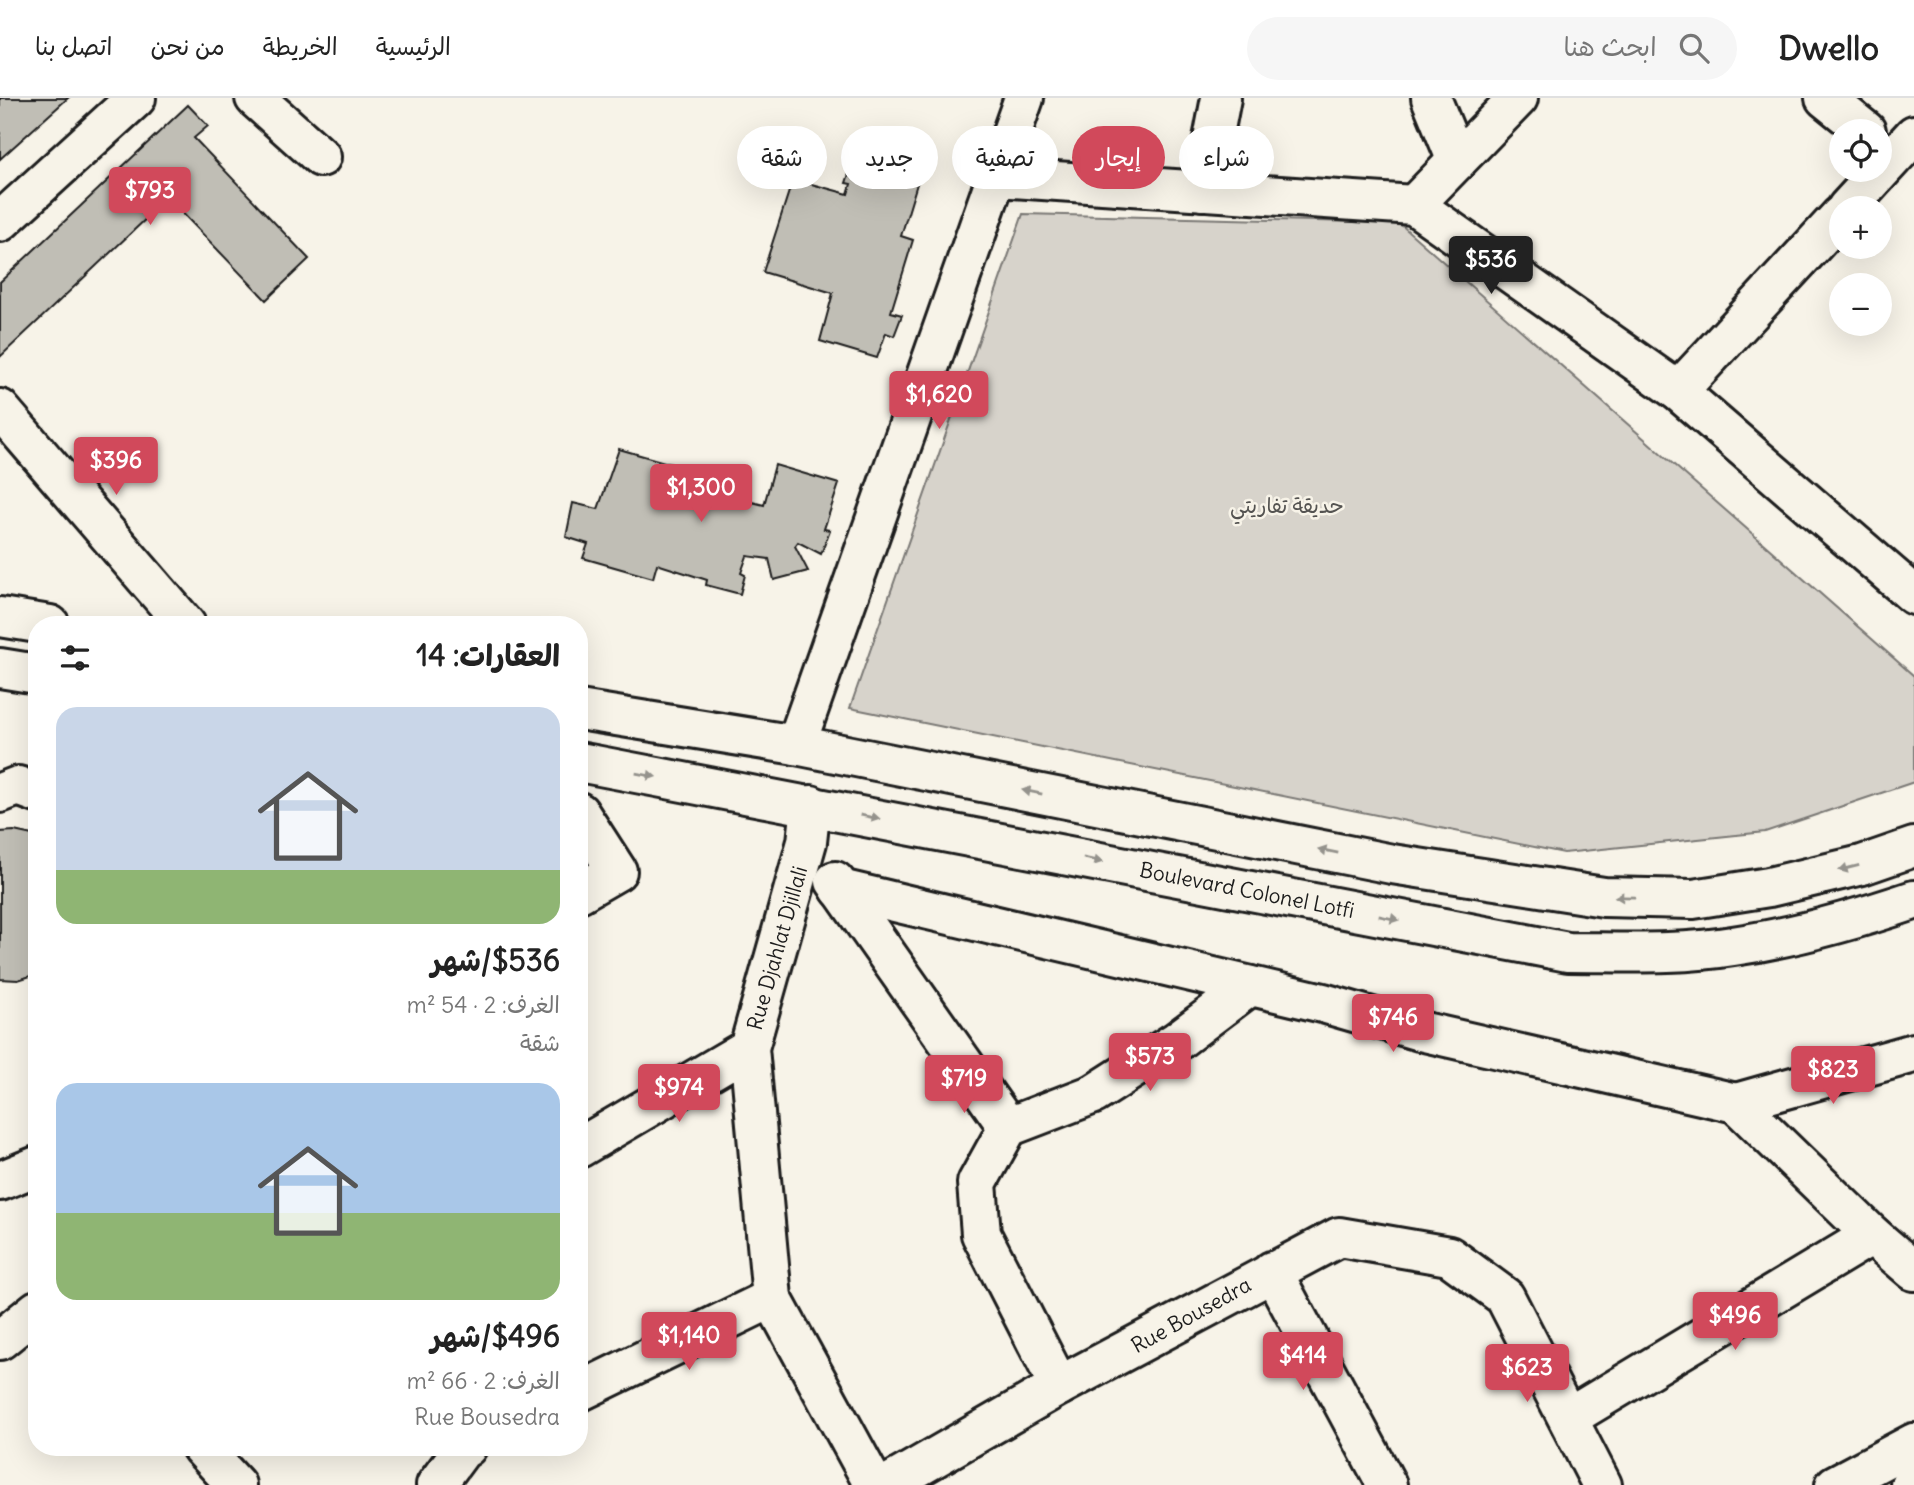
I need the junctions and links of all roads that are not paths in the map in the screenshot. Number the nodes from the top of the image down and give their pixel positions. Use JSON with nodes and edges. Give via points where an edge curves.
{"nodes":[{"id":1,"x":136,"y":98,"type":"edge"},
{"id":2,"x":255,"y":98,"type":"edge"},
{"id":3,"x":1024,"y":98,"type":"edge"},
{"id":4,"x":1221,"y":98,"type":"edge"},
{"id":5,"x":1431,"y":98,"type":"edge"},
{"id":6,"x":1518,"y":98,"type":"edge"},
{"id":7,"x":1825,"y":98,"type":"edge"},
{"id":8,"x":1851,"y":119,"type":"edge"},
{"id":9,"x":1014,"y":126,"type":"edge"},
{"id":10,"x":1901,"y":151,"type":"edge"},
{"id":11,"x":321,"y":157,"type":"dead end"},
{"id":12,"x":1457,"y":161,"type":"junction"},
{"id":13,"x":1058,"y":181,"type":"edge"},
{"id":14,"x":993,"y":189,"type":"edge"},
{"id":15,"x":1203,"y":191,"type":"junction"},
{"id":16,"x":1858,"y":196,"type":"edge"},
{"id":17,"x":1415,"y":205,"type":"junction"},
{"id":18,"x":0,"y":222,"type":"edge"},
{"id":19,"x":1829,"y":228,"type":"edge"},
{"id":20,"x":1678,"y":391,"type":"junction"},
{"id":21,"x":0,"y":409,"type":"edge"},
{"id":22,"x":1914,"y":595,"type":"edge"},
{"id":23,"x":178,"y":616,"type":"edge"},
{"id":24,"x":0,"y":617,"type":"edge"},
{"id":25,"x":28,"y":621,"type":"edge"},
{"id":26,"x":0,"y":668,"type":"edge"},
{"id":27,"x":28,"y":673,"type":"edge"},
{"id":28,"x":588,"y":711,"type":"edge"},
{"id":29,"x":796,"y":745,"type":"junction"},
{"id":30,"x":588,"y":764,"type":"edge"},
{"id":31,"x":28,"y":790,"type":"edge"},
{"id":32,"x":0,"y":793,"type":"edge"},
{"id":33,"x":811,"y":805,"type":"junction"},
{"id":34,"x":588,"y":826,"type":"edge"},
{"id":35,"x":807,"y":842,"type":"junction"},
{"id":36,"x":1914,"y":847,"type":"edge"},
{"id":37,"x":588,"y":888,"type":"edge"},
{"id":38,"x":840,"y":889,"type":"junction"},
{"id":39,"x":1914,"y":901,"type":"edge"},
{"id":40,"x":1250,"y":986,"type":"junction"},
{"id":41,"x":749,"y":1048,"type":"junction"},
{"id":42,"x":1914,"y":1053,"type":"edge"},
{"id":43,"x":1736,"y":1103,"type":"junction"},
{"id":44,"x":1008,"y":1127,"type":"junction"},
{"id":45,"x":588,"y":1143,"type":"edge"},
{"id":46,"x":28,"y":1170,"type":"edge"},
{"id":47,"x":0,"y":1181,"type":"edge"},
{"id":48,"x":1872,"y":1235,"type":"junction"},
{"id":49,"x":1272,"y":1271,"type":"junction"},
{"id":50,"x":1914,"y":1271,"type":"edge"},
{"id":51,"x":772,"y":1298,"type":"junction"},
{"id":52,"x":28,"y":1317,"type":"edge"},
{"id":53,"x":0,"y":1340,"type":"edge"},
{"id":54,"x":1059,"y":1387,"type":"junction"},
{"id":55,"x":588,"y":1388,"type":"edge"},
{"id":56,"x":1568,"y":1418,"type":"junction"},
{"id":57,"x":1914,"y":1443,"type":"edge"},
{"id":58,"x":209,"y":1456,"type":"edge"},
{"id":59,"x":457,"y":1456,"type":"edge"},
{"id":60,"x":1914,"y":1476,"type":"edge"},
{"id":61,"x":236,"y":1485,"type":"edge"},
{"id":62,"x":436,"y":1485,"type":"edge"},
{"id":63,"x":874,"y":1485,"type":"edge"},
{"id":64,"x":887,"y":1485,"type":"edge"},
{"id":65,"x":1387,"y":1485,"type":"edge"},
{"id":66,"x":1602,"y":1485,"type":"edge"},
{"id":67,"x":1835,"y":1485,"type":"edge"},
{"id":68,"x":1910,"y":1485,"type":"edge"}],
"edges":[{"from":1,"to":18,"type":"street"},
{"from":2,"to":11,"type":"street"},
{"from":3,"to":9,"type":"street"},
{"from":4,"to":15,"type":"street"},
{"from":5,"to":12,"type":"street"},
{"from":6,"to":12,"type":"street"},
{"from":7,"to":8,"type":"street"},
{"from":10,"to":16,"type":"street"},
{"from":12,"to":17,"type":"street"},
{"from":13,"to":15,"type":"street"},
{"from":14,"to":29,"type":"street"},
{"from":15,"to":17,"type":"street"},
{"from":17,"to":20,"type":"street"},
{"from":19,"to":20,"type":"street"},
{"from":20,"to":22,"type":"street"},
{"from":21,"to":23,"type":"street"},
{"from":24,"to":25,"type":"street"},
{"from":26,"to":27,"type":"street"},
{"from":28,"to":29,"type":"street"},
{"from":36,"to":29,"type":"street","one_way":true,"via":[[1769,887],[1693,899],[1604,897],[1392,863]]},
{"from":30,"to":33,"type":"street","name":"Boulevard Colonel Lotfi","one_way":true},
{"from":31,"to":32,"type":"street","via":[[18,786]]},
{"from":33,"to":35,"type":"street","name":"Rue Djahlat Djillali"},
{"from":33,"to":39,"type":"street","name":"Boulevard Colonel Lotfi","one_way":true,"via":[[1568,952],[1660,953],[1732,946],[1842,925]]},
{"from":34,"to":37,"type":"street","via":[[617,871]]},
{"from":35,"to":38,"type":"street"},
{"from":35,"to":41,"type":"street","name":"Rue Djahlat Djillali"},
{"from":38,"to":40,"type":"street"},
{"from":38,"to":44,"type":"street"},
{"from":40,"to":43,"type":"street","via":[[1420,1031]]},
{"from":40,"to":44,"type":"street","via":[[1177,1041],[1094,1094]]},
{"from":41,"to":45,"type":"street"},
{"from":41,"to":51,"type":"street","name":"Rue Djahlat Djillali"},
{"from":42,"to":43,"type":"street"},
{"from":43,"to":48,"type":"street"},
{"from":44,"to":54,"type":"street","via":[[977,1183],[981,1234]]},
{"from":46,"to":47,"type":"street"},
{"from":48,"to":50,"type":"street"},
{"from":48,"to":56,"type":"street"},
{"from":49,"to":54,"type":"street","name":"Rue Bousedra"},
{"from":49,"to":56,"type":"street","name":"Rue Bousedra","via":[[1339,1237],[1449,1256],[1506,1297]]},
{"from":49,"to":65,"type":"street"},
{"from":51,"to":55,"type":"street"},
{"from":51,"to":63,"type":"street","name":"Rue Djahlat Djillali"},
{"from":52,"to":53,"type":"street"},
{"from":54,"to":64,"type":"street","name":"Rue Bousedra"},
{"from":56,"to":66,"type":"street"},
{"from":57,"to":67,"type":"street"},
{"from":58,"to":61,"type":"street"},
{"from":59,"to":62,"type":"street"},
{"from":60,"to":68,"type":"street"}]}
